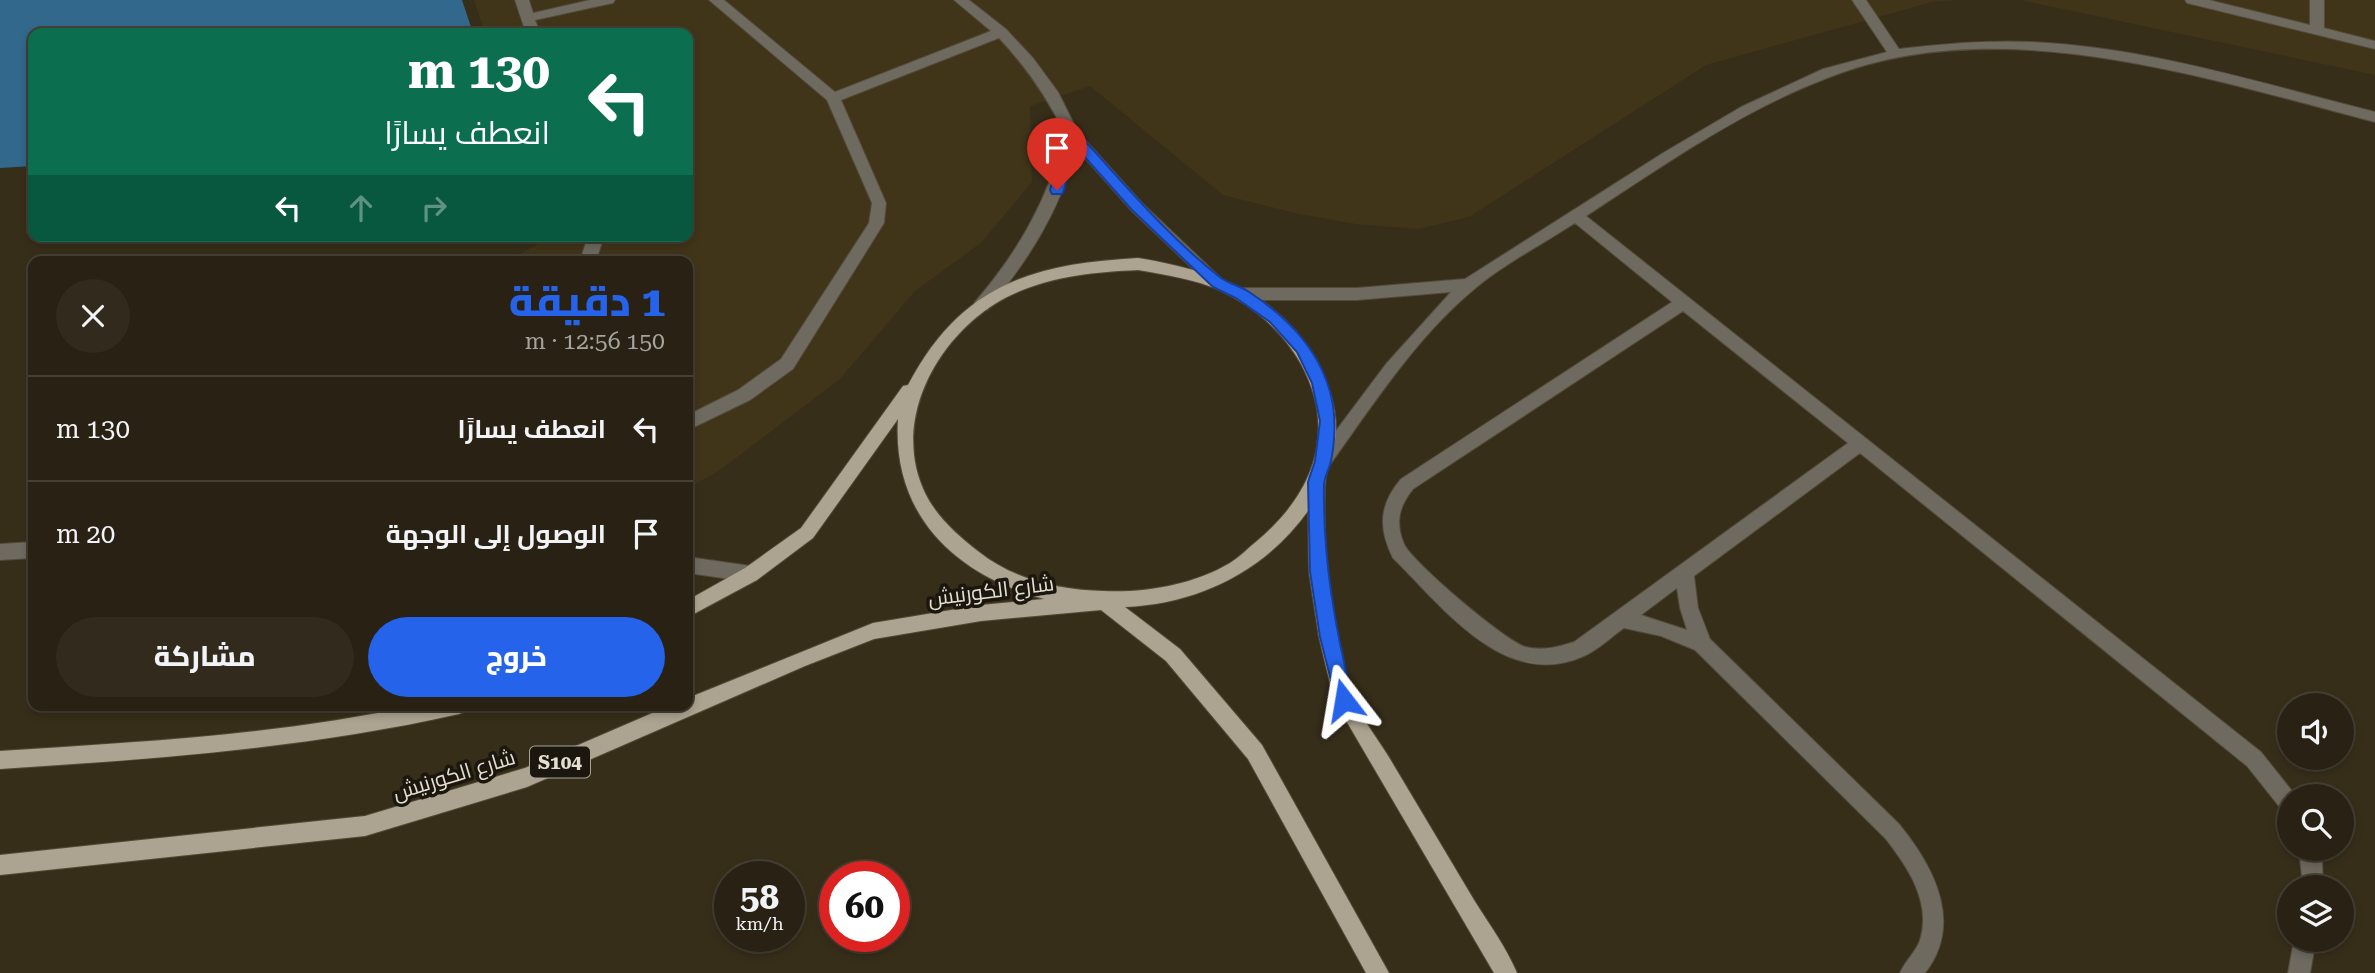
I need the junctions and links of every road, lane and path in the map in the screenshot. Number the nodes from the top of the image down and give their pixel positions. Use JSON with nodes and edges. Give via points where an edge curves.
{"nodes":[{"id":1,"x":522,"y":0,"type":"edge"},
{"id":2,"x":608,"y":0,"type":"edge"},
{"id":3,"x":716,"y":0,"type":"edge"},
{"id":4,"x":961,"y":0,"type":"edge"},
{"id":5,"x":1859,"y":0,"type":"edge"},
{"id":6,"x":2192,"y":0,"type":"edge"},
{"id":7,"x":2317,"y":0,"type":"edge"},
{"id":8,"x":528,"y":18,"type":"junction"},
{"id":9,"x":531,"y":28,"type":"edge"},
{"id":10,"x":2317,"y":30,"type":"junction"},
{"id":11,"x":1001,"y":32,"type":"junction"},
{"id":12,"x":2375,"y":45,"type":"edge"},
{"id":13,"x":1896,"y":55,"type":"junction"},
{"id":14,"x":833,"y":98,"type":"junction"},
{"id":15,"x":2375,"y":117,"type":"edge"},
{"id":16,"x":1072,"y":134,"type":"junction"},
{"id":17,"x":1576,"y":216,"type":"junction"},
{"id":18,"x":1218,"y":283,"type":"junction"},
{"id":19,"x":1470,"y":284,"type":"junction"},
{"id":20,"x":1241,"y":294,"type":"junction"},
{"id":21,"x":1684,"y":302,"type":"junction"},
{"id":22,"x":981,"y":306,"type":"junction"},
{"id":23,"x":916,"y":382,"type":"junction"},
{"id":24,"x":693,"y":420,"type":"edge"},
{"id":25,"x":1861,"y":443,"type":"junction"},
{"id":26,"x":1323,"y":461,"type":"junction"},
{"id":27,"x":1316,"y":482,"type":"junction"},
{"id":28,"x":28,"y":550,"type":"edge"},
{"id":29,"x":0,"y":552,"type":"edge"},
{"id":30,"x":693,"y":566,"type":"edge"},
{"id":31,"x":1684,"y":573,"type":"junction"},
{"id":32,"x":751,"y":574,"type":"junction"},
{"id":33,"x":1104,"y":602,"type":"junction"},
{"id":34,"x":693,"y":606,"type":"edge"},
{"id":35,"x":1621,"y":620,"type":"junction"},
{"id":36,"x":1702,"y":644,"type":"junction"},
{"id":37,"x":693,"y":705,"type":"edge"},
{"id":38,"x":435,"y":711,"type":"edge"},
{"id":39,"x":679,"y":711,"type":"edge"},
{"id":40,"x":0,"y":760,"type":"edge"},
{"id":41,"x":2277,"y":788,"type":"edge"},
{"id":42,"x":0,"y":865,"type":"edge"},
{"id":43,"x":2303,"y":952,"type":"edge"},
{"id":44,"x":1378,"y":973,"type":"edge"},
{"id":45,"x":1506,"y":973,"type":"edge"},
{"id":46,"x":1911,"y":973,"type":"edge"},
{"id":47,"x":2300,"y":973,"type":"edge"}],
"edges":[{"from":1,"to":8,"type":"lane"},
{"from":2,"to":8,"type":"lane"},
{"from":3,"to":14,"type":"lane"},
{"from":4,"to":11,"type":"lane"},
{"from":5,"to":13,"type":"lane"},
{"from":6,"to":10,"type":"lane"},
{"from":7,"to":10,"type":"lane"},
{"from":8,"to":9,"type":"lane"},
{"from":10,"to":12,"type":"lane"},
{"from":11,"to":14,"type":"lane"},
{"from":11,"to":16,"type":"lane","via":[[1053,95]]},
{"from":13,"to":15,"type":"lane","via":[[1970,47],[2091,52],[2177,68]]},
{"from":13,"to":17,"type":"lane","via":[[1801,83],[1708,130]]},
{"from":14,"to":24,"type":"lane","via":[[874,191],[876,223],[787,364],[744,396]]},
{"from":16,"to":18,"type":"lane","via":[[1137,207]]},
{"from":16,"to":22,"type":"lane","via":[[1044,219]]},
{"from":17,"to":19,"type":"lane"},
{"from":17,"to":21,"type":"lane"},
{"from":18,"to":20,"type":"main road"},
{"from":18,"to":22,"type":"main road","via":[[1192,273],[1138,264],[1083,267],[1029,281]]},
{"from":19,"to":20,"type":"lane","via":[[1357,294]]},
{"from":19,"to":26,"type":"lane","via":[[1395,366]]},
{"from":20,"to":26,"type":"main road","via":[[1275,318],[1302,348],[1320,383],[1327,421]]},
{"from":21,"to":25,"type":"lane"},
{"from":21,"to":35,"type":"lane","via":[[1407,484],[1390,509],[1392,539],[1399,553],[1488,638],[1506,649],[1525,656],[1563,656]]},
{"from":22,"to":23,"type":"main road","via":[[942,340]]},
{"from":23,"to":32,"type":"main road","via":[[807,533]]},
{"from":23,"to":33,"type":"main road","via":[[904,431],[911,481],[937,527],[980,566],[1038,592]]},
{"from":25,"to":31,"type":"lane"},
{"from":25,"to":41,"type":"lane","via":[[2254,759]]},
{"from":26,"to":27,"type":"main road"},
{"from":27,"to":33,"type":"main road","via":[[1284,530],[1236,568],[1173,594]]},
{"from":27,"to":45,"type":"main road","via":[[1318,572],[1344,700]]},
{"from":28,"to":29,"type":"lane"},
{"from":30,"to":32,"type":"lane"},
{"from":31,"to":35,"type":"lane"},
{"from":31,"to":36,"type":"lane","via":[[1689,608]]},
{"from":32,"to":34,"type":"main road"},
{"from":33,"to":37,"type":"main road","name":"شارع الكورنيش","number":"S104","via":[[981,612],[873,631]]},
{"from":33,"to":44,"type":"main road","via":[[1173,654],[1255,752]]},
{"from":35,"to":36,"type":"lane","via":[[1662,628]]},
{"from":36,"to":46,"type":"lane","via":[[1913,854],[1927,881],[1934,910],[1932,937]]},
{"from":38,"to":40,"type":"main road","via":[[395,721],[205,747]]},
{"from":39,"to":42,"type":"main road","name":"شارع الكورنيش","number":"S104","via":[[527,777],[365,826]]},
{"from":43,"to":47,"type":"lane"}]}
